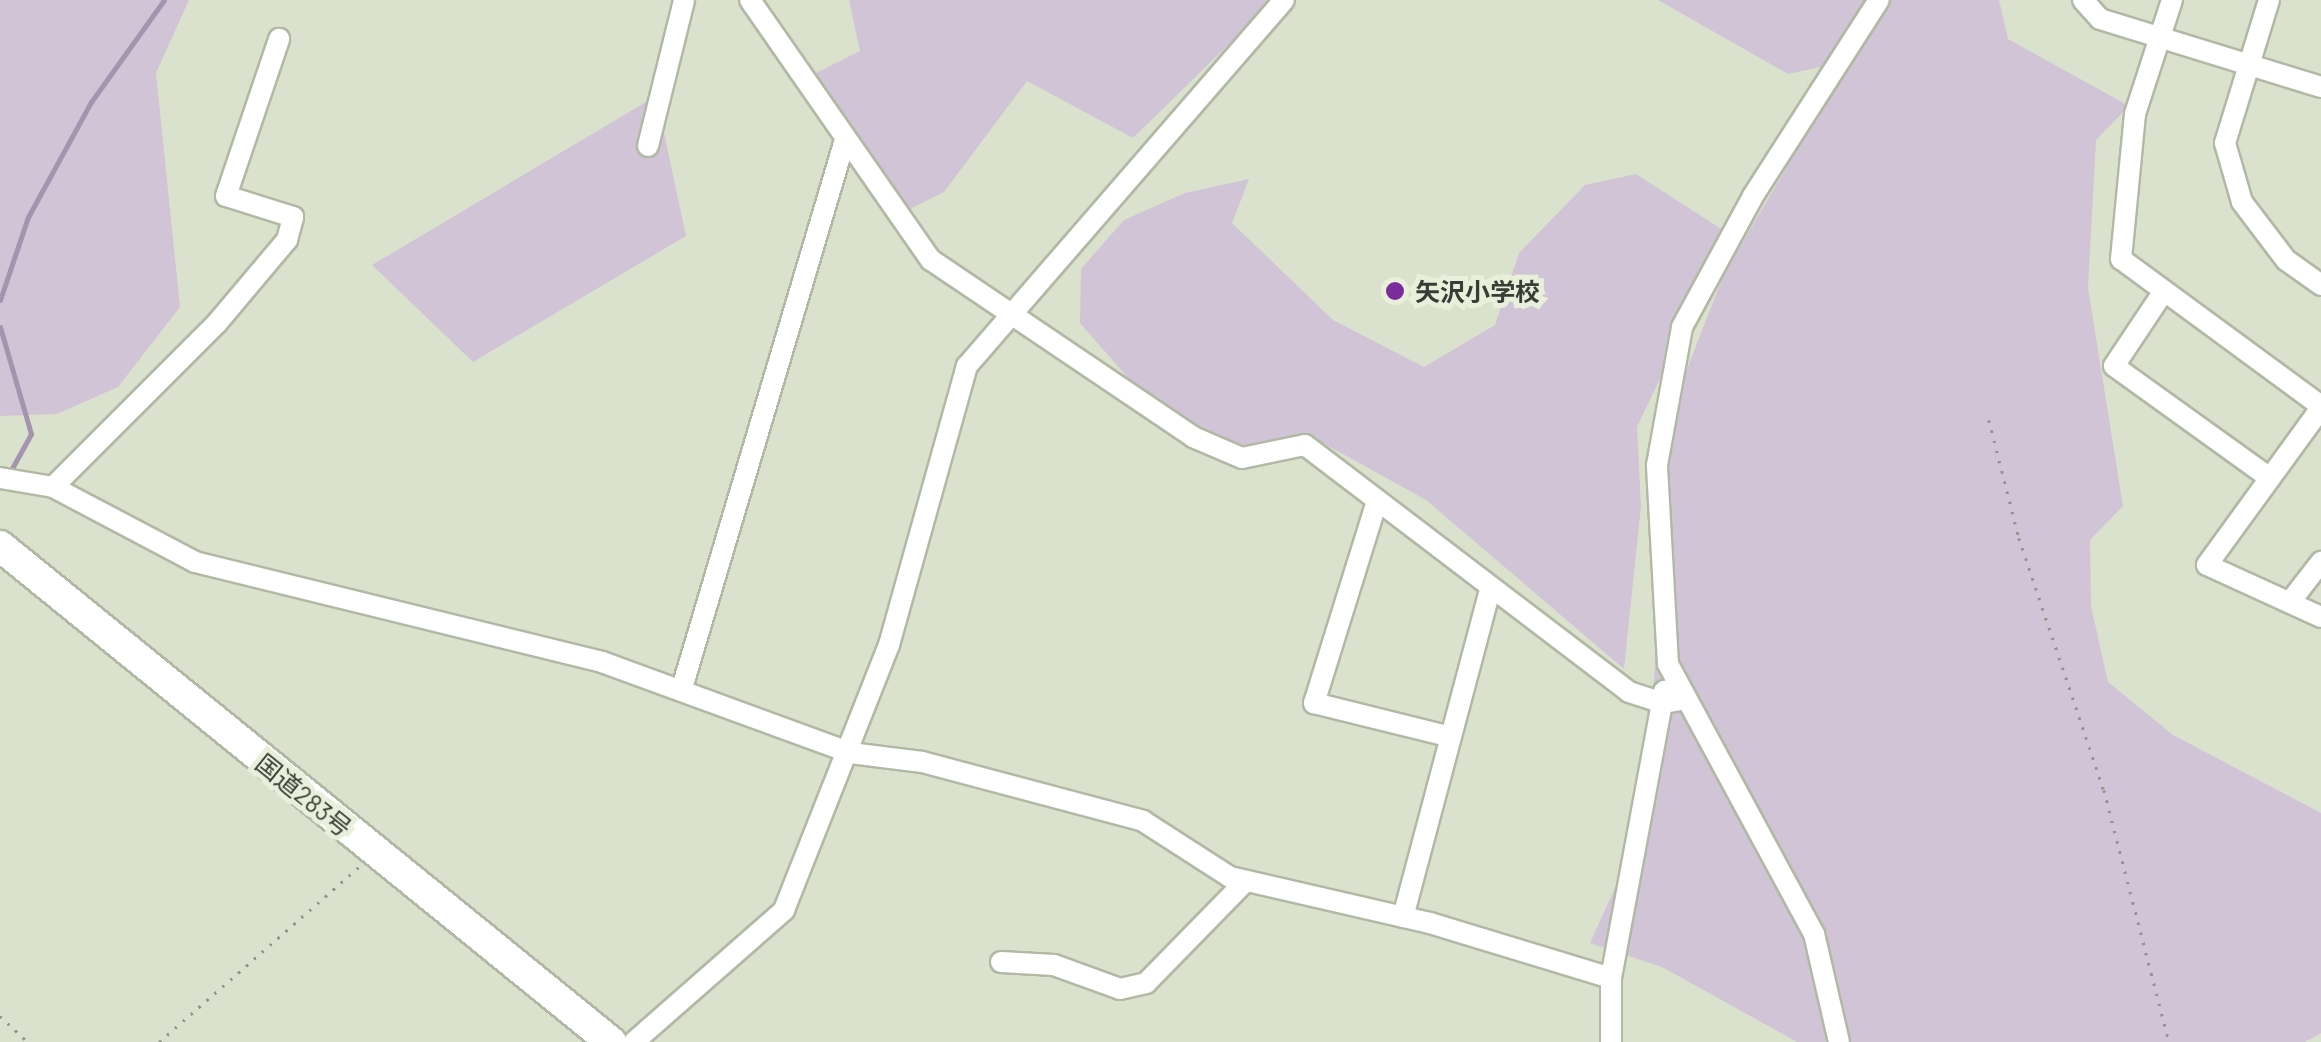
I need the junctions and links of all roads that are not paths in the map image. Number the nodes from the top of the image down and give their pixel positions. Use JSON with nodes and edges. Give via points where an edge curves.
{"nodes":[{"id":1,"x":684,"y":0,"type":"edge"},
{"id":2,"x":750,"y":0,"type":"edge"},
{"id":3,"x":1284,"y":0,"type":"edge"},
{"id":4,"x":1879,"y":0,"type":"edge"},
{"id":5,"x":2083,"y":0,"type":"edge"},
{"id":6,"x":2172,"y":0,"type":"edge"},
{"id":7,"x":2269,"y":0,"type":"edge"},
{"id":8,"x":2160,"y":36,"type":"junction"},
{"id":9,"x":279,"y":39,"type":"dead end"},
{"id":10,"x":2249,"y":62,"type":"junction"},
{"id":11,"x":2321,"y":87,"type":"edge"},
{"id":12,"x":845,"y":140,"type":"junction"},
{"id":13,"x":648,"y":146,"type":"dead end"},
{"id":14,"x":2321,"y":285,"type":"edge"},
{"id":15,"x":2164,"y":291,"type":"junction"},
{"id":16,"x":1013,"y":310,"type":"junction"},
{"id":17,"x":2321,"y":407,"type":"edge"},
{"id":18,"x":0,"y":478,"type":"edge"},
{"id":19,"x":2270,"y":478,"type":"junction"},
{"id":20,"x":53,"y":487,"type":"junction"},
{"id":21,"x":1378,"y":501,"type":"junction"},
{"id":22,"x":0,"y":546,"type":"edge"},
{"id":23,"x":2321,"y":562,"type":"edge"},
{"id":24,"x":1490,"y":590,"type":"junction"},
{"id":25,"x":2290,"y":602,"type":"junction"},
{"id":26,"x":2321,"y":617,"type":"edge"},
{"id":27,"x":1668,"y":664,"type":"junction"},
{"id":28,"x":682,"y":688,"type":"junction"},
{"id":29,"x":1686,"y":699,"type":"junction"},
{"id":30,"x":1662,"y":702,"type":"junction"},
{"id":31,"x":1451,"y":737,"type":"junction"},
{"id":32,"x":850,"y":753,"type":"junction"},
{"id":33,"x":1245,"y":882,"type":"junction"},
{"id":34,"x":1403,"y":917,"type":"junction"},
{"id":35,"x":1001,"y":962,"type":"dead end"},
{"id":36,"x":1611,"y":978,"type":"junction"},
{"id":37,"x":613,"y":1041,"type":"edge"},
{"id":38,"x":1611,"y":1042,"type":"edge"},
{"id":39,"x":1840,"y":1042,"type":"edge"}],
"edges":[{"from":1,"to":13,"type":"street"},
{"from":2,"to":12,"type":"street"},
{"from":3,"to":16,"type":"street"},
{"from":4,"to":27,"type":"street","via":[[1753,196],[1682,326],[1657,465]]},
{"from":5,"to":8,"type":"street","via":[[2100,19]]},
{"from":6,"to":8,"type":"street"},
{"from":7,"to":10,"type":"street"},
{"from":8,"to":10,"type":"street"},
{"from":8,"to":15,"type":"street","via":[[2134,114],[2121,259]]},
{"from":9,"to":20,"type":"street","via":[[226,196],[293,218],[287,240],[218,323]]},
{"from":10,"to":11,"type":"street"},
{"from":10,"to":14,"type":"street","via":[[2225,143],[2242,202],[2286,260]]},
{"from":12,"to":16,"type":"street","via":[[931,260]]},
{"from":12,"to":28,"type":"street"},
{"from":15,"to":17,"type":"street"},
{"from":15,"to":19,"type":"street","via":[[2114,366]]},
{"from":16,"to":21,"type":"street","via":[[1194,437],[1242,458],[1305,445]]},
{"from":16,"to":32,"type":"street","via":[[956,392],[928,514]]},
{"from":17,"to":19,"type":"street"},
{"from":18,"to":20,"type":"street"},
{"from":19,"to":25,"type":"street","via":[[2208,565]]},
{"from":20,"to":28,"type":"street","via":[[195,562]]},
{"from":21,"to":24,"type":"street"},
{"from":21,"to":31,"type":"street","via":[[1314,703]]},
{"from":22,"to":37,"type":"highway","name":"国道283号"},
{"from":23,"to":25,"type":"street"},
{"from":24,"to":30,"type":"street","via":[[1629,692]]},
{"from":24,"to":31,"type":"street"},
{"from":25,"to":26,"type":"street"},
{"from":27,"to":29,"type":"street"},
{"from":27,"to":30,"type":"street"},
{"from":28,"to":32,"type":"street"},
{"from":29,"to":30,"type":"street"},
{"from":29,"to":39,"type":"street","via":[[1814,934]]},
{"from":30,"to":36,"type":"street"},
{"from":31,"to":34,"type":"street"},
{"from":32,"to":33,"type":"street","via":[[922,762],[1143,820]]},
{"from":32,"to":37,"type":"street","via":[[784,910]]},
{"from":33,"to":34,"type":"street"},
{"from":33,"to":35,"type":"street","via":[[1146,983],[1120,988],[1054,964]]},
{"from":34,"to":36,"type":"street"},
{"from":36,"to":38,"type":"street"}]}
